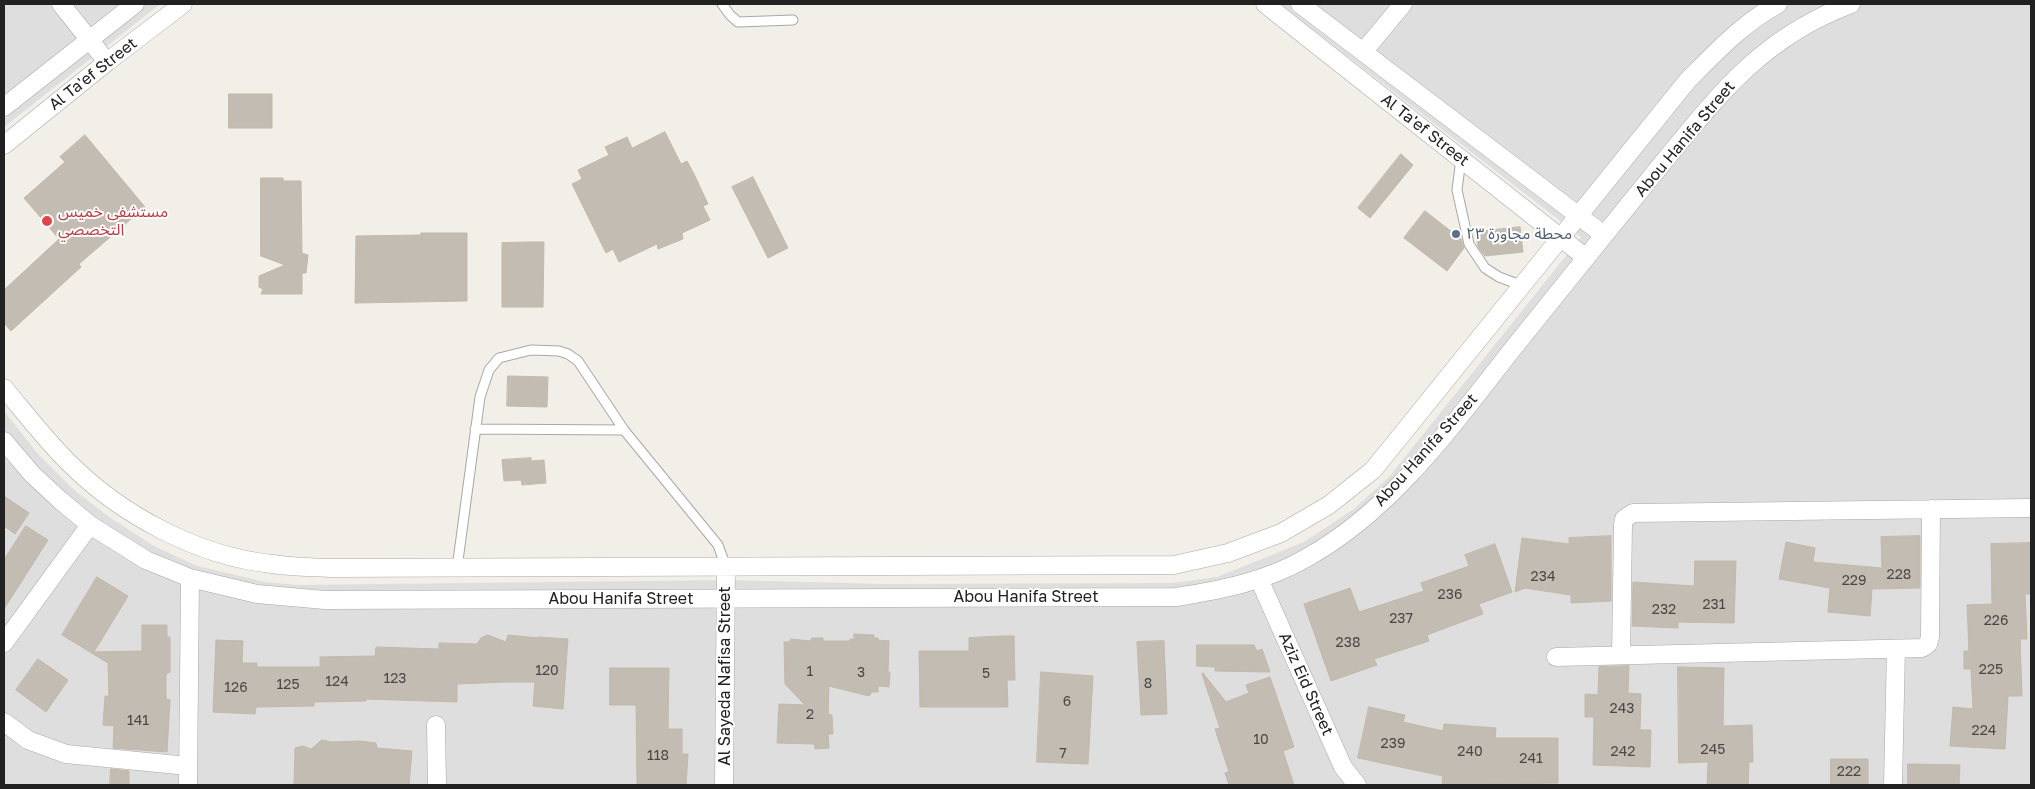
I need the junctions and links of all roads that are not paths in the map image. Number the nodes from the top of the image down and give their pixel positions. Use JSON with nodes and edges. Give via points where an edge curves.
{"nodes":[{"id":1,"x":61,"y":4,"type":"edge"},
{"id":2,"x":135,"y":4,"type":"edge"},
{"id":3,"x":183,"y":4,"type":"edge"},
{"id":4,"x":722,"y":4,"type":"edge"},
{"id":5,"x":1265,"y":4,"type":"edge"},
{"id":6,"x":1300,"y":4,"type":"edge"},
{"id":7,"x":1404,"y":4,"type":"edge"},
{"id":8,"x":1778,"y":4,"type":"edge"},
{"id":9,"x":1851,"y":4,"type":"edge"},
{"id":10,"x":793,"y":20,"type":"dead end"},
{"id":11,"x":90,"y":39,"type":"junction"},
{"id":12,"x":1364,"y":52,"type":"junction"},
{"id":13,"x":107,"y":62,"type":"junction"},
{"id":14,"x":4,"y":107,"type":"edge"},
{"id":15,"x":4,"y":145,"type":"edge"},
{"id":16,"x":1461,"y":159,"type":"junction"},
{"id":17,"x":1578,"y":216,"type":"junction"},
{"id":18,"x":1604,"y":235,"type":"junction"},
{"id":19,"x":1561,"y":238,"type":"junction"},
{"id":20,"x":1586,"y":258,"type":"junction"},
{"id":21,"x":1522,"y":286,"type":"junction"},
{"id":22,"x":4,"y":388,"type":"edge"},
{"id":23,"x":475,"y":429,"type":"junction"},
{"id":24,"x":624,"y":430,"type":"junction"},
{"id":25,"x":5,"y":444,"type":"edge"},
{"id":26,"x":2031,"y":508,"type":"edge"},
{"id":27,"x":1932,"y":510,"type":"junction"},
{"id":28,"x":90,"y":524,"type":"junction"},
{"id":29,"x":726,"y":567,"type":"junction"},
{"id":30,"x":457,"y":568,"type":"junction"},
{"id":31,"x":190,"y":578,"type":"junction"},
{"id":32,"x":1259,"y":579,"type":"junction"},
{"id":33,"x":726,"y":598,"type":"junction"},
{"id":34,"x":4,"y":643,"type":"edge"},
{"id":35,"x":1896,"y":648,"type":"junction"},
{"id":36,"x":1621,"y":656,"type":"junction"},
{"id":37,"x":1556,"y":657,"type":"dead end"},
{"id":38,"x":4,"y":722,"type":"edge"},
{"id":39,"x":436,"y":725,"type":"dead end"},
{"id":40,"x":188,"y":766,"type":"junction"},
{"id":41,"x":188,"y":785,"type":"edge"},
{"id":42,"x":438,"y":785,"type":"edge"},
{"id":43,"x":724,"y":785,"type":"edge"},
{"id":44,"x":1357,"y":785,"type":"edge"},
{"id":45,"x":1893,"y":785,"type":"edge"}],
"edges":[{"from":1,"to":11,"type":"street"},
{"from":2,"to":11,"type":"street","name":"Al Ta'ef Street"},
{"from":3,"to":13,"type":"street","name":"Al Ta'ef Street"},
{"from":4,"to":10,"type":"lane","via":[[738,22]]},
{"from":5,"to":16,"type":"street","name":"Al Ta'ef Street"},
{"from":6,"to":12,"type":"street","name":"Al Ta'ef Street"},
{"from":7,"to":12,"type":"street"},
{"from":8,"to":17,"type":"street","name":"Abou Hanifa Street","via":[[1726,42],[1688,80]]},
{"from":9,"to":18,"type":"street","name":"Abou Hanifa Street","via":[[1788,35],[1750,64],[1716,98]]},
{"from":11,"to":13,"type":"street"},
{"from":11,"to":14,"type":"street","name":"Al Ta'ef Street"},
{"from":12,"to":17,"type":"street","name":"Al Ta'ef Street"},
{"from":13,"to":15,"type":"street","name":"Al Ta'ef Street"},
{"from":16,"to":19,"type":"street","name":"Al Ta'ef Street"},
{"from":16,"to":21,"type":"lane","via":[[1457,190],[1469,244],[1485,268]]},
{"from":17,"to":18,"type":"street","name":"Al Ta'ef Street"},
{"from":17,"to":19,"type":"street","name":"Abou Hanifa Street"},
{"from":18,"to":20,"type":"street","name":"Abou Hanifa Street"},
{"from":19,"to":20,"type":"street","name":"Al Ta'ef Street"},
{"from":19,"to":21,"type":"street","name":"Abou Hanifa Street"},
{"from":20,"to":32,"type":"street","name":"Abou Hanifa Street","via":[[1451,427],[1392,493],[1351,528],[1307,558]]},
{"from":21,"to":29,"type":"street","name":"Abou Hanifa Street","via":[[1373,470],[1329,505],[1281,533],[1228,553],[1174,565]]},
{"from":22,"to":30,"type":"street","name":"Abou Hanifa Street","via":[[69,463],[116,503],[160,530],[214,552],[270,564],[329,568]]},
{"from":23,"to":24,"type":"lane"},
{"from":23,"to":24,"type":"lane","via":[[480,397],[489,370],[499,358],[549,349],[568,354],[578,361]]},
{"from":23,"to":30,"type":"lane"},
{"from":24,"to":29,"type":"lane","via":[[718,545]]},
{"from":25,"to":28,"type":"street","name":"Abou Hanifa Street","via":[[39,480]]},
{"from":26,"to":27,"type":"street"},
{"from":27,"to":35,"type":"street","via":[[1930,637],[1922,648]]},
{"from":27,"to":36,"type":"street","via":[[1628,515],[1623,525]]},
{"from":28,"to":31,"type":"street","name":"Abou Hanifa Street","via":[[146,560]]},
{"from":28,"to":34,"type":"street"},
{"from":29,"to":30,"type":"street","name":"Abou Hanifa Street"},
{"from":29,"to":33,"type":"street","name":"Al Sayeda Nafisa Street"},
{"from":31,"to":33,"type":"street","name":"Abou Hanifa Street","via":[[257,594],[324,600]]},
{"from":31,"to":40,"type":"street"},
{"from":32,"to":33,"type":"street","name":"Abou Hanifa Street","via":[[1218,591],[1176,597]]},
{"from":32,"to":44,"type":"street","name":"Aziz Eid Street","via":[[1343,768]]},
{"from":33,"to":43,"type":"street","name":"Al Sayeda Nafisa Street"},
{"from":35,"to":36,"type":"street"},
{"from":35,"to":45,"type":"street"},
{"from":36,"to":37,"type":"street"},
{"from":38,"to":40,"type":"street","via":[[28,740],[66,754]]},
{"from":39,"to":42,"type":"street"},
{"from":40,"to":41,"type":"street"}]}
